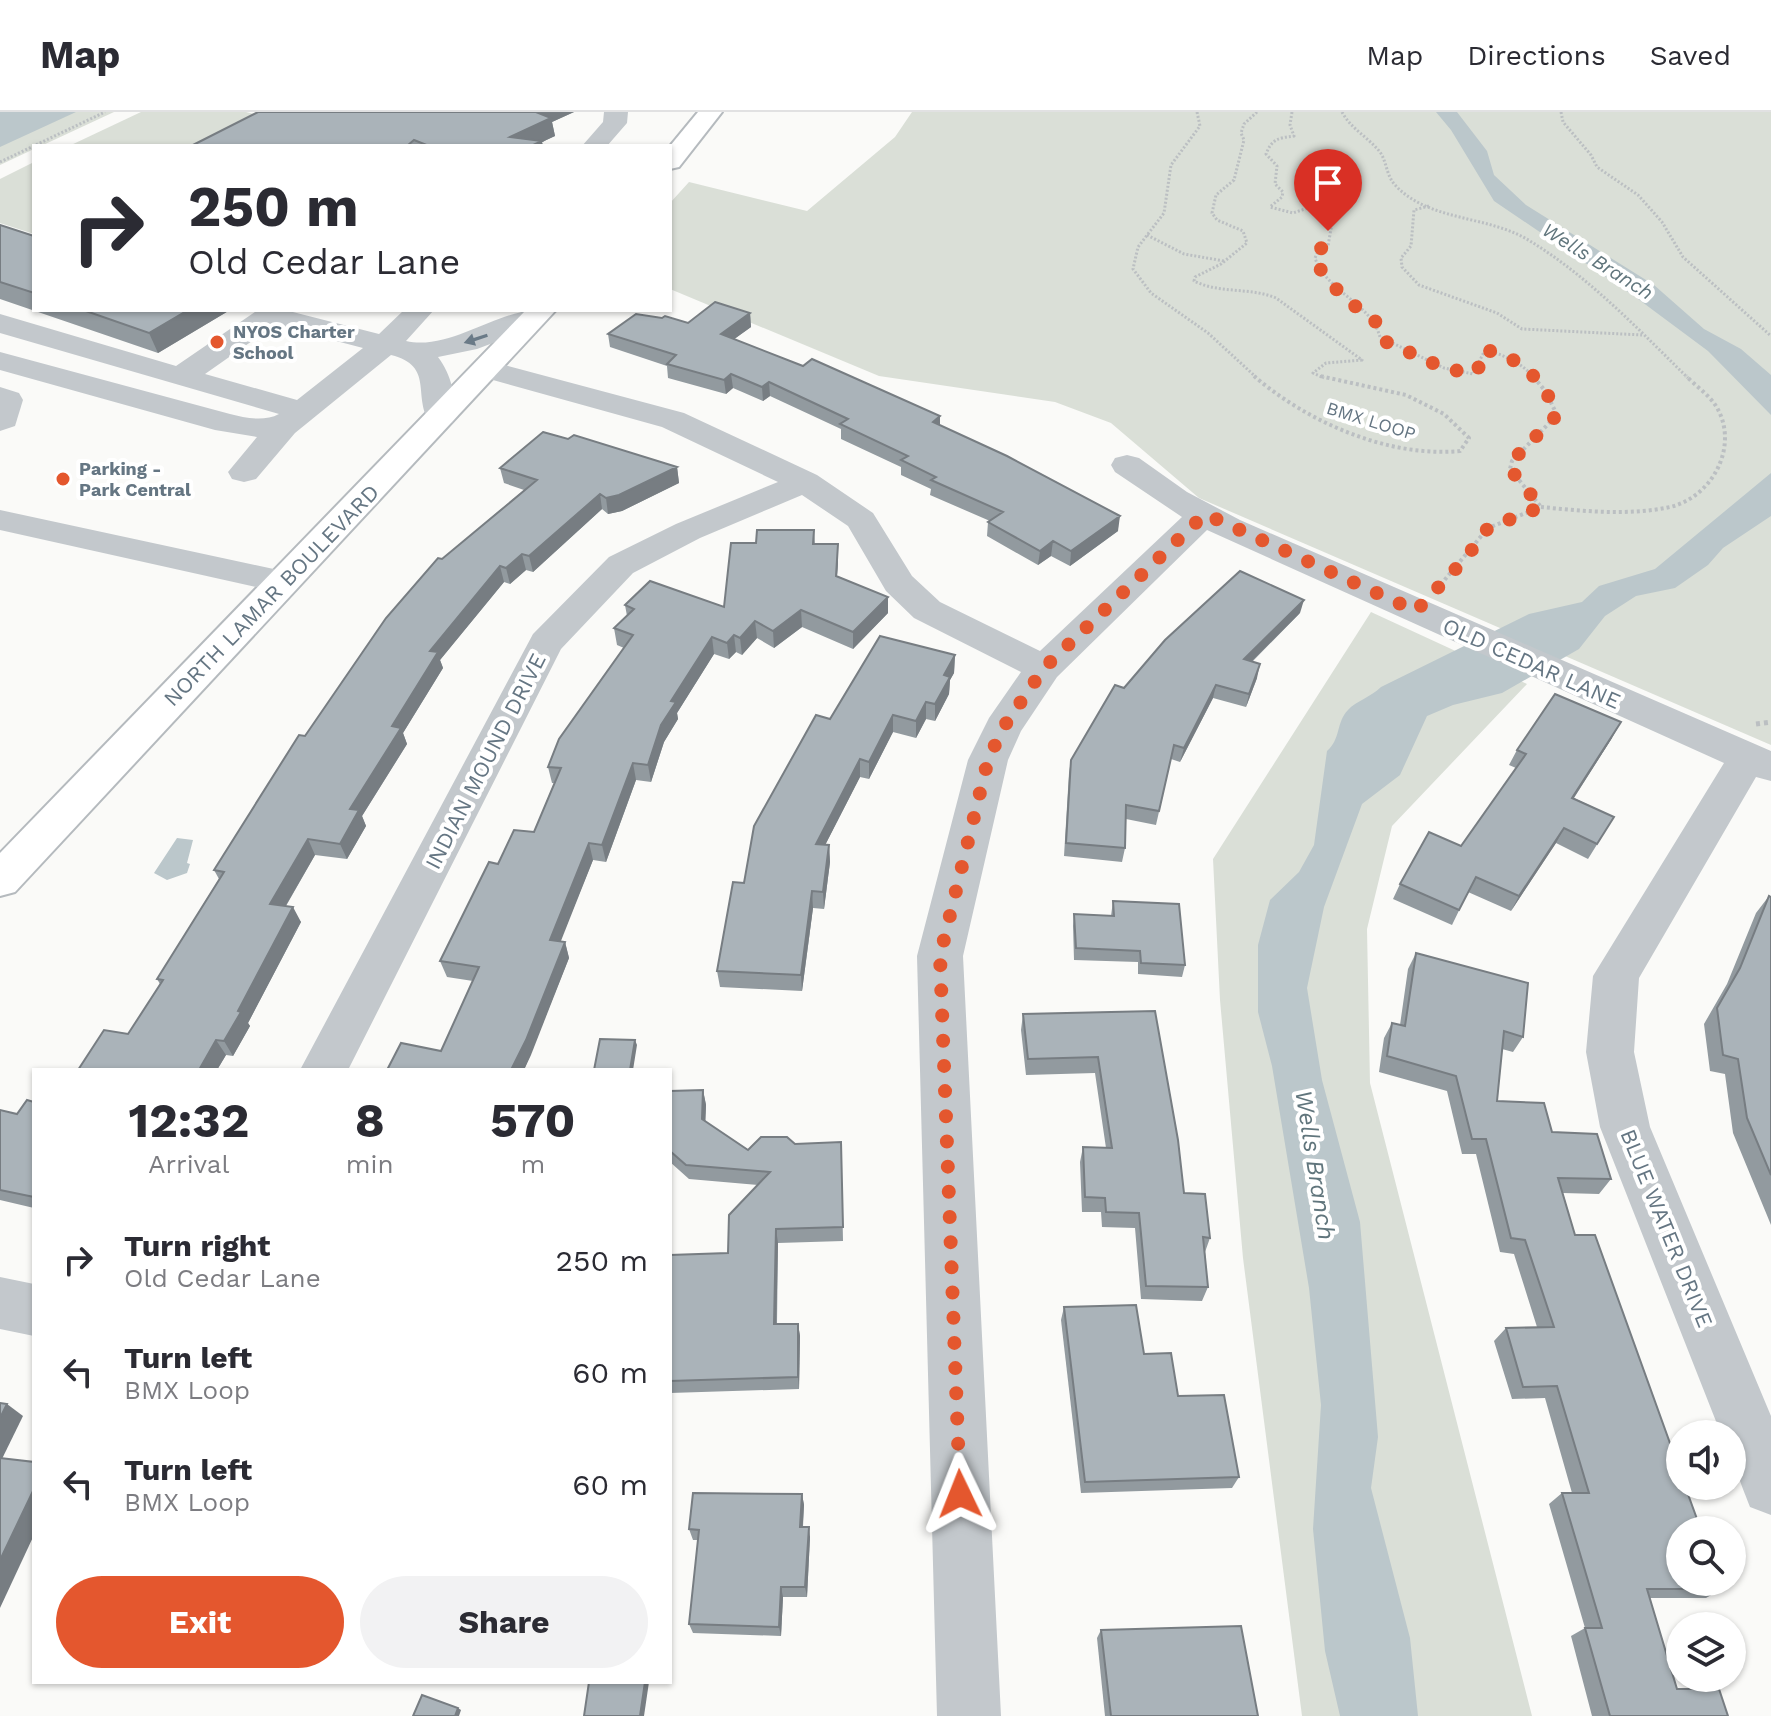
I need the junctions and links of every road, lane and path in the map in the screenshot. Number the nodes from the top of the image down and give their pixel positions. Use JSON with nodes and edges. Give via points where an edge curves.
{"nodes":[{"id":1,"x":105,"y":112,"type":"edge"},
{"id":2,"x":616,"y":112,"type":"edge"},
{"id":3,"x":710,"y":112,"type":"edge"},
{"id":4,"x":1197,"y":112,"type":"edge"},
{"id":5,"x":1257,"y":112,"type":"edge"},
{"id":6,"x":1292,"y":112,"type":"edge"},
{"id":7,"x":1342,"y":112,"type":"edge"},
{"id":8,"x":1561,"y":112,"type":"edge"},
{"id":9,"x":38,"y":144,"type":"edge"},
{"id":10,"x":596,"y":144,"type":"edge"},
{"id":11,"x":32,"y":147,"type":"edge"},
{"id":12,"x":672,"y":160,"type":"edge"},
{"id":13,"x":0,"y":162,"type":"edge"},
{"id":14,"x":1429,"y":206,"type":"junction"},
{"id":15,"x":1147,"y":235,"type":"junction"},
{"id":16,"x":1224,"y":261,"type":"junction"},
{"id":17,"x":272,"y":312,"type":"edge"},
{"id":18,"x":418,"y":312,"type":"edge"},
{"id":19,"x":538,"y":314,"type":"edge"},
{"id":20,"x":0,"y":323,"type":"edge"},
{"id":21,"x":1643,"y":336,"type":"junction"},
{"id":22,"x":1771,"y":336,"type":"edge"},
{"id":23,"x":386,"y":344,"type":"junction"},
{"id":24,"x":416,"y":352,"type":"junction"},
{"id":25,"x":0,"y":361,"type":"edge"},
{"id":26,"x":486,"y":369,"type":"junction"},
{"id":27,"x":181,"y":377,"type":"junction"},
{"id":28,"x":0,"y":396,"type":"edge"},
{"id":29,"x":441,"y":416,"type":"junction"},
{"id":30,"x":294,"y":419,"type":"junction"},
{"id":31,"x":0,"y":422,"type":"edge"},
{"id":32,"x":1127,"y":465,"type":"dead end"},
{"id":33,"x":244,"y":472,"type":"dead end"},
{"id":34,"x":805,"y":482,"type":"junction"},
{"id":35,"x":1541,"y":507,"type":"junction"},
{"id":36,"x":1205,"y":514,"type":"junction"},
{"id":37,"x":0,"y":520,"type":"edge"},
{"id":38,"x":283,"y":582,"type":"junction"},
{"id":39,"x":1416,"y":611,"type":"junction"},
{"id":40,"x":1044,"y":668,"type":"junction"},
{"id":41,"x":1759,"y":762,"type":"edge"},
{"id":42,"x":0,"y":880,"type":"edge"},
{"id":43,"x":325,"y":1068,"type":"edge"},
{"id":44,"x":0,"y":1303,"type":"edge"},
{"id":45,"x":32,"y":1310,"type":"edge"},
{"id":46,"x":1771,"y":1486,"type":"edge"},
{"id":47,"x":969,"y":1716,"type":"edge"}],
"edges":[{"from":1,"to":9,"type":"path"},
{"from":2,"to":10,"type":"street","via":[[615,123]]},
{"from":3,"to":12,"type":"main road"},
{"from":4,"to":15,"type":"path","name":"BMX LOOP","via":[[1200,126],[1169,169],[1161,222]]},
{"from":5,"to":16,"type":"path","name":"BMX LOOP","via":[[1244,124],[1234,180],[1213,202],[1217,220],[1243,231],[1247,243]]},
{"from":6,"to":35,"type":"path","via":[[1294,136],[1277,138],[1266,150],[1277,166],[1275,184],[1283,192],[1270,207],[1293,213],[1308,208],[1317,184],[1330,177],[1350,184],[1351,201],[1333,217],[1328,246],[1315,258],[1334,286],[1376,322],[1380,337],[1458,373],[1473,374],[1485,350],[1499,352],[1541,383],[1557,415],[1510,469]]},
{"from":7,"to":14,"type":"path","via":[[1348,126],[1384,157],[1386,174],[1400,190]]},
{"from":8,"to":22,"type":"path","via":[[1597,167],[1638,195],[1683,257]]},
{"from":11,"to":13,"type":"path"},
{"from":14,"to":21,"type":"path","via":[[1529,239],[1580,276]]},
{"from":14,"to":21,"type":"path","via":[[1414,210],[1413,249],[1401,258],[1402,267],[1419,285],[1497,313],[1522,329]]},
{"from":15,"to":16,"type":"path","via":[[1184,254]]},
{"from":15,"to":16,"type":"path","name":"BMX LOOP","via":[[1133,257],[1133,273],[1140,284],[1305,414],[1406,449],[1460,451],[1469,438],[1446,415],[1388,388],[1333,384],[1313,373],[1326,363],[1362,360],[1286,304],[1264,293],[1194,281]]},
{"from":17,"to":23,"type":"street"},
{"from":17,"to":27,"type":"street"},
{"from":18,"to":23,"type":"street"},
{"from":19,"to":24,"type":"street","one_way":true,"via":[[467,343]]},
{"from":19,"to":26,"type":"main road","name":"NORTH LAMAR BOULEVARD"},
{"from":20,"to":27,"type":"street"},
{"from":21,"to":35,"type":"path","via":[[1715,404],[1723,421],[1725,458],[1701,492],[1674,506],[1585,511]]},
{"from":23,"to":24,"type":"street"},
{"from":23,"to":30,"type":"street"},
{"from":24,"to":29,"type":"street","via":[[431,364]]},
{"from":25,"to":30,"type":"street","via":[[251,428]]},
{"from":26,"to":29,"type":"main road","name":"NORTH LAMAR BOULEVARD"},
{"from":26,"to":34,"type":"street","via":[[673,420]]},
{"from":27,"to":30,"type":"street"},
{"from":28,"to":31,"type":"street","via":[[8,400]]},
{"from":29,"to":38,"type":"main road","name":"NORTH LAMAR BOULEVARD"},
{"from":30,"to":33,"type":"street"},
{"from":32,"to":36,"type":"street","name":"OLD CEDAR LANE","via":[[1154,489]]},
{"from":34,"to":40,"type":"street","via":[[861,520],[899,583],[927,610]]},
{"from":34,"to":43,"type":"street","name":"INDIAN MOUND DRIVE","via":[[621,565],[546,643]]},
{"from":35,"to":39,"type":"path","via":[[1488,528]]},
{"from":36,"to":39,"type":"street","name":"OLD CEDAR LANE"},
{"from":36,"to":40,"type":"street"},
{"from":37,"to":38,"type":"street"},
{"from":38,"to":42,"type":"main road","name":"NORTH LAMAR BOULEVARD"},
{"from":39,"to":41,"type":"street","name":"OLD CEDAR LANE"},
{"from":40,"to":47,"type":"street","via":[[988,760],[940,956]]},
{"from":41,"to":46,"type":"street","name":"BLUE WATER DRIVE","via":[[1616,976],[1610,1052],[1625,1127]]},
{"from":44,"to":45,"type":"street"}]}
